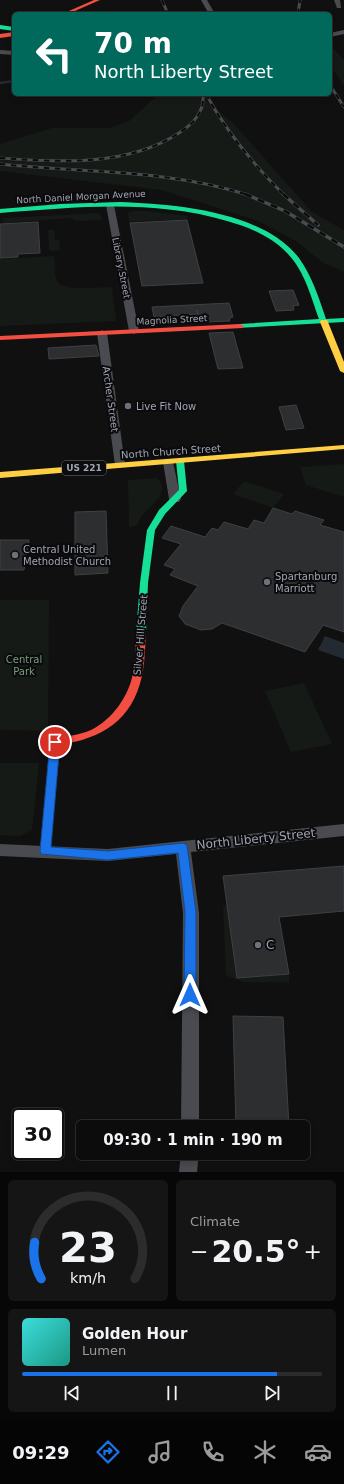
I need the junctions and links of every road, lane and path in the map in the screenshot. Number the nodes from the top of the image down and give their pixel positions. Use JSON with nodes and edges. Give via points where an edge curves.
{"nodes":[{"id":1,"x":98,"y":0,"type":"edge"},
{"id":2,"x":204,"y":0,"type":"edge"},
{"id":3,"x":69,"y":12,"type":"edge"},
{"id":4,"x":211,"y":12,"type":"edge"},
{"id":5,"x":0,"y":27,"type":"edge"},
{"id":6,"x":12,"y":29,"type":"edge"},
{"id":7,"x":344,"y":32,"type":"edge"},
{"id":8,"x":12,"y":34,"type":"edge"},
{"id":9,"x":332,"y":35,"type":"edge"},
{"id":10,"x":0,"y":36,"type":"edge"},
{"id":11,"x":0,"y":52,"type":"edge"},
{"id":12,"x":12,"y":53,"type":"edge"},
{"id":13,"x":110,"y":205,"type":"junction"},
{"id":14,"x":0,"y":211,"type":"edge"},
{"id":15,"x":344,"y":320,"type":"edge"},
{"id":16,"x":324,"y":322,"type":"junction"},
{"id":17,"x":134,"y":332,"type":"junction"},
{"id":18,"x":102,"y":333,"type":"junction"},
{"id":19,"x":0,"y":338,"type":"edge"},
{"id":20,"x":344,"y":371,"type":"edge"},
{"id":21,"x":344,"y":448,"type":"edge"},
{"id":22,"x":180,"y":461,"type":"junction"},
{"id":23,"x":168,"y":462,"type":"junction"},
{"id":24,"x":120,"y":465,"type":"junction"},
{"id":25,"x":0,"y":475,"type":"edge"},
{"id":26,"x":175,"y":499,"type":"junction"},
{"id":27,"x":344,"y":830,"type":"edge"},
{"id":28,"x":183,"y":848,"type":"junction"},
{"id":29,"x":0,"y":850,"type":"edge"},
{"id":30,"x":45,"y":851,"type":"junction"},
{"id":31,"x":190,"y":1120,"type":"edge"},
{"id":32,"x":189,"y":1160,"type":"edge"},
{"id":33,"x":188,"y":1172,"type":"edge"}],
"edges":[{"from":1,"to":3,"type":"main road"},
{"from":2,"to":4,"type":"street"},
{"from":5,"to":6,"type":"main road"},
{"from":7,"to":9,"type":"street"},
{"from":8,"to":10,"type":"main road"},
{"from":11,"to":12,"type":"street"},
{"from":13,"to":14,"type":"main road","name":"North Daniel Morgan Avenue"},
{"from":13,"to":16,"type":"main road","name":"North Daniel Morgan Avenue","via":[[151,204],[183,207],[242,223],[272,237],[291,252],[303,269]]},
{"from":13,"to":17,"type":"street","name":"Library Street"},
{"from":15,"to":16,"type":"main road","name":"Magnolia Street"},
{"from":16,"to":17,"type":"main road","name":"Magnolia Street"},
{"from":16,"to":20,"type":"main road","name":"North Daniel Morgan Avenue"},
{"from":17,"to":18,"type":"main road","name":"Magnolia Street"},
{"from":18,"to":19,"type":"main road","name":"Magnolia Street"},
{"from":18,"to":24,"type":"street","name":"Archer Street"},
{"from":21,"to":22,"type":"main road","name":"North Church Street","number":"US 221"},
{"from":22,"to":23,"type":"main road","name":"North Church Street","number":"US 221"},
{"from":22,"to":26,"type":"main road","name":"Silver Hill Street","via":[[184,491]]},
{"from":23,"to":24,"type":"main road","name":"North Church Street","number":"US 221"},
{"from":23,"to":26,"type":"street"},
{"from":24,"to":25,"type":"main road","name":"North Church Street","number":"US 221"},
{"from":26,"to":30,"type":"main road","name":"Silver Hill Street","via":[[162,512],[151,530],[144,583],[138,674],[130,697],[112,721],[97,732],[55,742]]},
{"from":27,"to":28,"type":"street","name":"North Liberty Street"},
{"from":28,"to":30,"type":"street","name":"North Liberty Street","via":[[108,855]]},
{"from":28,"to":31,"type":"street","via":[[191,912]]},
{"from":29,"to":30,"type":"street","name":"North Liberty Street"},
{"from":32,"to":33,"type":"street"}]}
